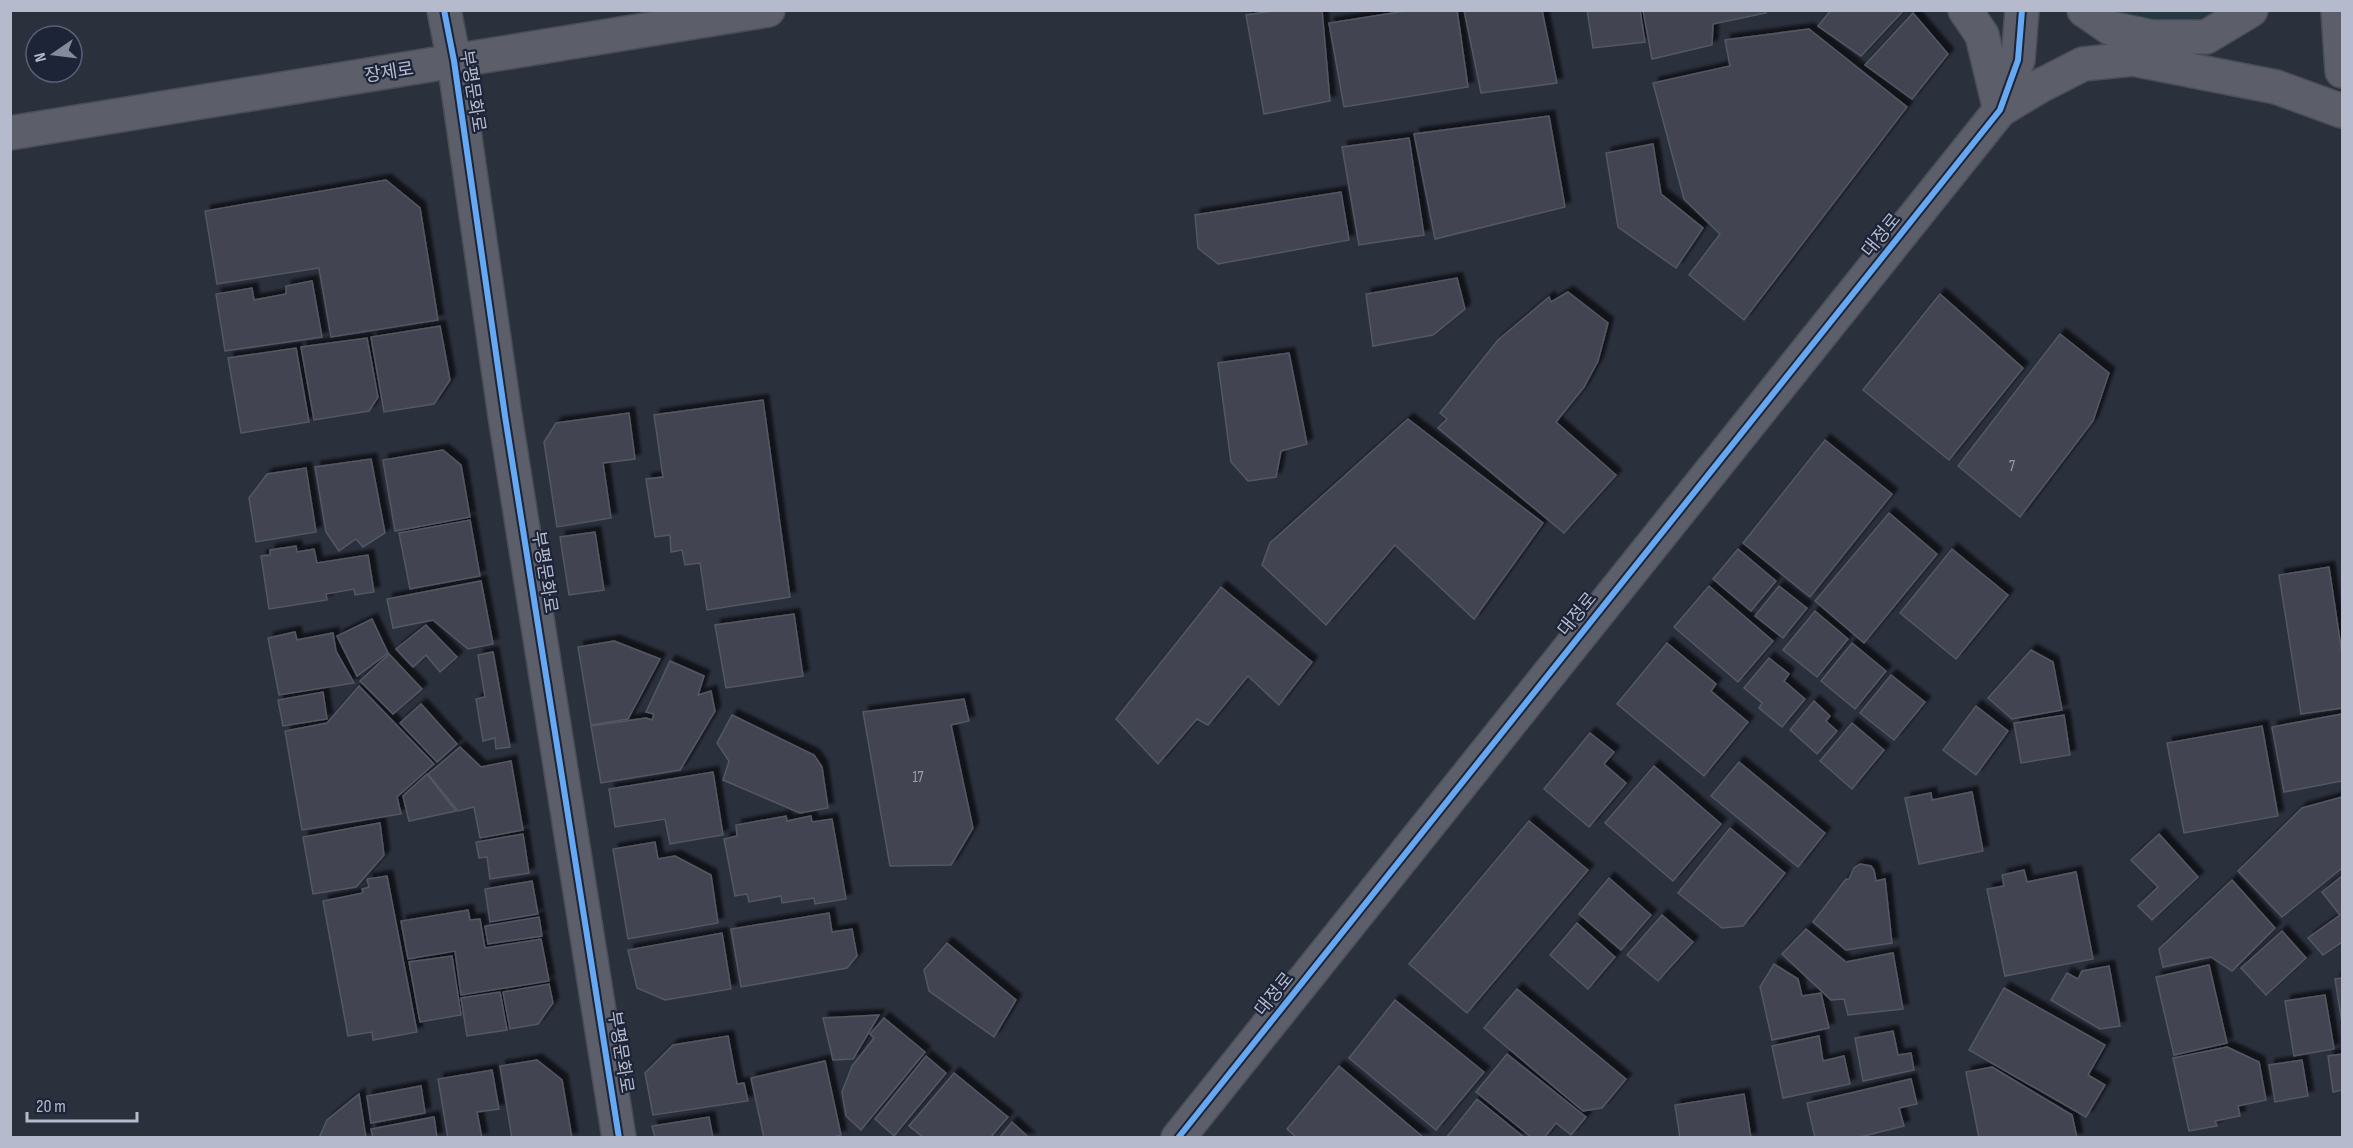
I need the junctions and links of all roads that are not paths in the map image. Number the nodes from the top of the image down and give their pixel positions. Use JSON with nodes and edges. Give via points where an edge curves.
{"nodes":[{"id":1,"x":444,"y":10,"type":"edge"},
{"id":2,"x":768,"y":10,"type":"edge"},
{"id":3,"x":1965,"y":10,"type":"edge"},
{"id":4,"x":2022,"y":10,"type":"edge"},
{"id":5,"x":2084,"y":10,"type":"edge"},
{"id":6,"x":2251,"y":10,"type":"edge"},
{"id":7,"x":2338,"y":10,"type":"edge"},
{"id":8,"x":454,"y":61,"type":"junction"},
{"id":9,"x":2343,"y":71,"type":"edge"},
{"id":10,"x":2000,"y":110,"type":"junction"},
{"id":11,"x":2343,"y":111,"type":"edge"},
{"id":12,"x":10,"y":133,"type":"edge"},
{"id":13,"x":619,"y":1137,"type":"edge"},
{"id":14,"x":1178,"y":1137,"type":"edge"}],
"edges":[{"from":1,"to":8,"type":"street","name":"부평문화로"},
{"from":2,"to":8,"type":"street","name":"장제로"},
{"from":3,"to":10,"type":"street","via":[[1982,35]]},
{"from":4,"to":10,"type":"street","via":[[2018,60]]},
{"from":5,"to":6,"type":"street","via":[[2109,28],[2152,37],[2206,37]]},
{"from":7,"to":9,"type":"street"},
{"from":8,"to":12,"type":"street","name":"장제로"},
{"from":8,"to":13,"type":"street","name":"부평문화로","via":[[505,416]]},
{"from":10,"to":11,"type":"street","via":[[2084,64],[2133,59],[2276,87]]},
{"from":10,"to":14,"type":"street","name":"대정로"}]}
